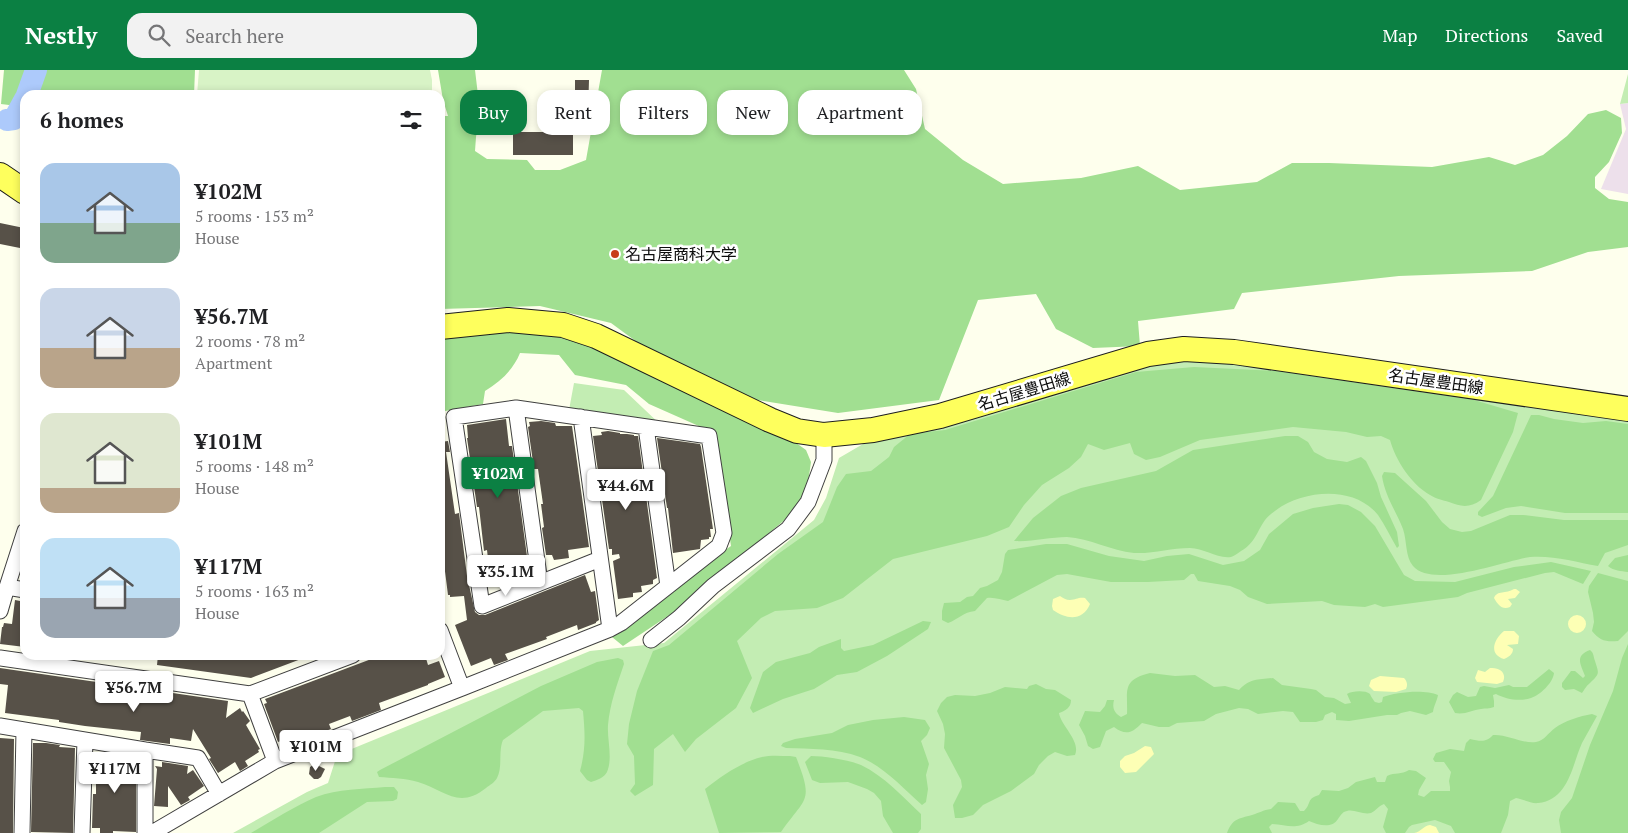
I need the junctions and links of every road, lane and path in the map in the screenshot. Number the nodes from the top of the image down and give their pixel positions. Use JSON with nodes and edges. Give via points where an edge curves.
{"nodes":[{"id":1,"x":0,"y":175,"type":"edge"},
{"id":2,"x":20,"y":189,"type":"edge"},
{"id":3,"x":445,"y":326,"type":"edge"},
{"id":4,"x":516,"y":408,"type":"junction"},
{"id":5,"x":1628,"y":409,"type":"edge"},
{"id":6,"x":581,"y":417,"type":"junction"},
{"id":7,"x":646,"y":427,"type":"junction"},
{"id":8,"x":824,"y":434,"type":"junction"},
{"id":9,"x":20,"y":547,"type":"edge"},
{"id":10,"x":600,"y":559,"type":"junction"},
{"id":11,"x":540,"y":583,"type":"junction"},
{"id":12,"x":668,"y":586,"type":"junction"},
{"id":13,"x":7,"y":587,"type":"junction"},
{"id":14,"x":20,"y":589,"type":"edge"},
{"id":15,"x":0,"y":611,"type":"edge"},
{"id":16,"x":610,"y":630,"type":"junction"},
{"id":17,"x":651,"y":640,"type":"dead end"},
{"id":18,"x":445,"y":643,"type":"edge"},
{"id":19,"x":0,"y":658,"type":"edge"},
{"id":20,"x":334,"y":660,"type":"edge"},
{"id":21,"x":462,"y":688,"type":"junction"},
{"id":22,"x":250,"y":694,"type":"junction"},
{"id":23,"x":0,"y":726,"type":"edge"},
{"id":24,"x":24,"y":730,"type":"junction"},
{"id":25,"x":85,"y":740,"type":"junction"},
{"id":26,"x":146,"y":750,"type":"junction"},
{"id":27,"x":275,"y":761,"type":"junction"},
{"id":28,"x":219,"y":794,"type":"junction"},
{"id":29,"x":22,"y":833,"type":"edge"},
{"id":30,"x":82,"y":833,"type":"edge"},
{"id":31,"x":145,"y":833,"type":"edge"},
{"id":32,"x":152,"y":833,"type":"edge"}],
"edges":[{"from":1,"to":2,"type":"main road"},
{"from":3,"to":8,"type":"main road","name":"名古屋豊田線","via":[[508,320],[562,325],[596,336],[797,431]]},
{"from":4,"to":6,"type":"street"},
{"from":4,"to":11,"type":"street"},
{"from":4,"to":11,"type":"street","via":[[454,417],[482,606]]},
{"from":5,"to":8,"type":"main road","name":"名古屋豊田線","via":[[1234,352],[1184,349],[1148,354],[940,416],[873,430]]},
{"from":6,"to":7,"type":"street"},
{"from":6,"to":10,"type":"street"},
{"from":7,"to":12,"type":"street"},
{"from":7,"to":12,"type":"street","via":[[709,436],[724,533],[720,546]]},
{"from":8,"to":17,"type":"street","via":[[824,460],[808,502],[788,529]]},
{"from":9,"to":13,"type":"street"},
{"from":10,"to":11,"type":"street"},
{"from":10,"to":16,"type":"street"},
{"from":12,"to":16,"type":"street"},
{"from":13,"to":14,"type":"street"},
{"from":13,"to":15,"type":"street"},
{"from":16,"to":21,"type":"street"},
{"from":18,"to":21,"type":"street"},
{"from":19,"to":22,"type":"street"},
{"from":20,"to":22,"type":"street"},
{"from":21,"to":27,"type":"street"},
{"from":22,"to":27,"type":"street"},
{"from":23,"to":24,"type":"street"},
{"from":24,"to":25,"type":"street"},
{"from":24,"to":29,"type":"street"},
{"from":25,"to":26,"type":"street"},
{"from":25,"to":30,"type":"street"},
{"from":26,"to":28,"type":"street","via":[[198,758]]},
{"from":26,"to":31,"type":"street"},
{"from":27,"to":28,"type":"street"},
{"from":28,"to":32,"type":"street"}]}
